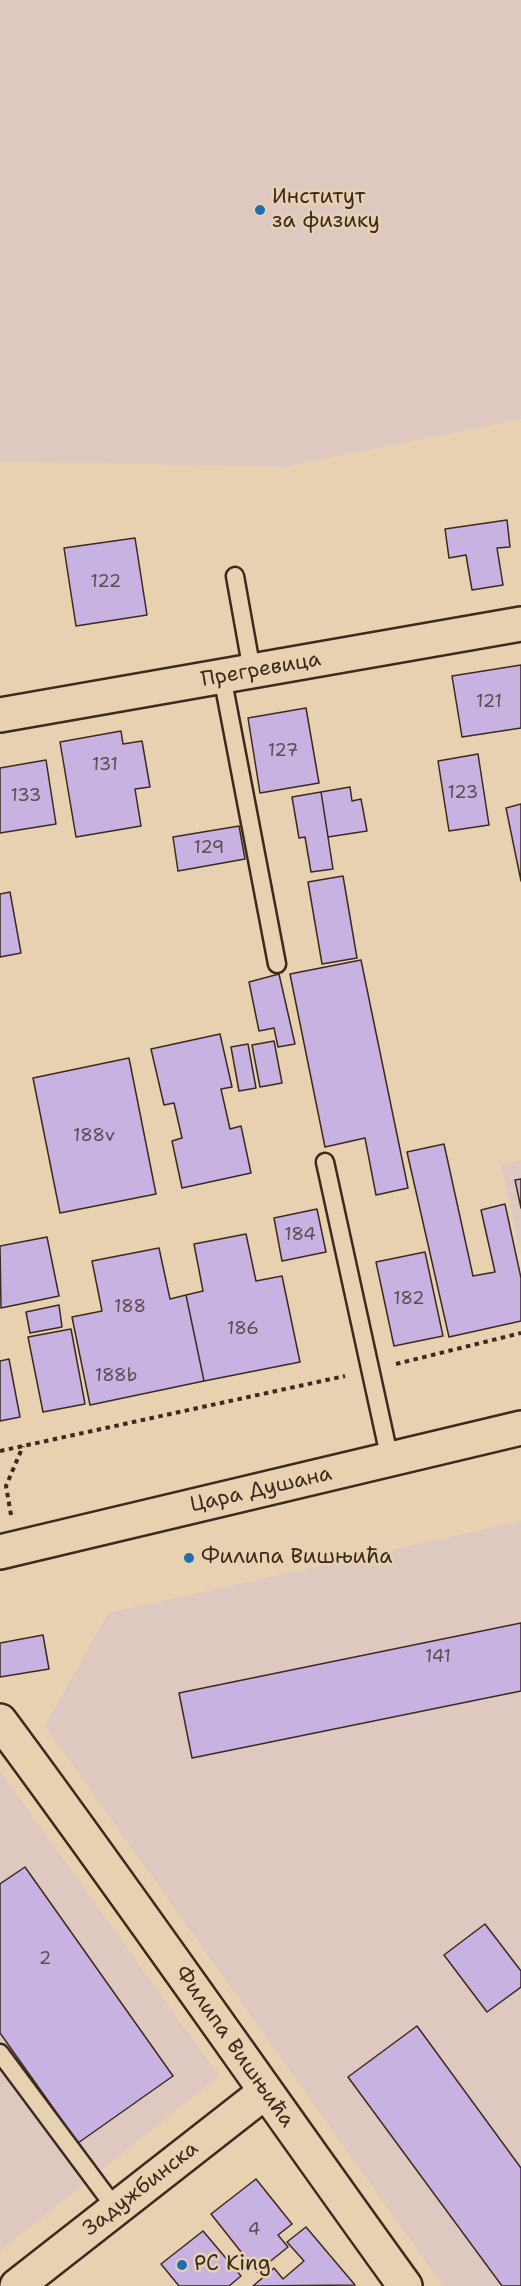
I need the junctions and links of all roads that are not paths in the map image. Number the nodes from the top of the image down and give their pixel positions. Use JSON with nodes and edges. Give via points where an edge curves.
{"nodes":[{"id":1,"x":235,"y":576,"type":"dead end"},
{"id":2,"x":521,"y":624,"type":"edge"},
{"id":3,"x":237,"y":674,"type":"junction"},
{"id":4,"x":0,"y":715,"type":"edge"},
{"id":5,"x":278,"y":964,"type":"dead end"},
{"id":6,"x":325,"y":1162,"type":"dead end"},
{"id":7,"x":521,"y":1428,"type":"edge"},
{"id":8,"x":390,"y":1460,"type":"junction"},
{"id":9,"x":9,"y":1550,"type":"edge"},
{"id":10,"x":0,"y":1721,"type":"edge"},
{"id":11,"x":0,"y":2053,"type":"edge"},
{"id":12,"x":265,"y":2092,"type":"junction"},
{"id":13,"x":116,"y":2209,"type":"junction"},
{"id":14,"x":17,"y":2286,"type":"edge"},
{"id":15,"x":405,"y":2286,"type":"edge"}],
"edges":[{"from":1,"to":3,"type":"lane"},
{"from":2,"to":3,"type":"street","name":"Прегревица"},
{"from":3,"to":4,"type":"street","name":"Прегревица"},
{"from":3,"to":5,"type":"lane"},
{"from":6,"to":8,"type":"lane"},
{"from":7,"to":8,"type":"street","name":"Цара Душана"},
{"from":8,"to":9,"type":"street","name":"Цара Душана"},
{"from":10,"to":12,"type":"street","name":"Филипа Вишњића"},
{"from":11,"to":13,"type":"lane"},
{"from":12,"to":13,"type":"street","name":"Задужбинска"},
{"from":12,"to":15,"type":"street","name":"Филипа Вишњића"},
{"from":13,"to":14,"type":"street","name":"Задужбинска"}]}
